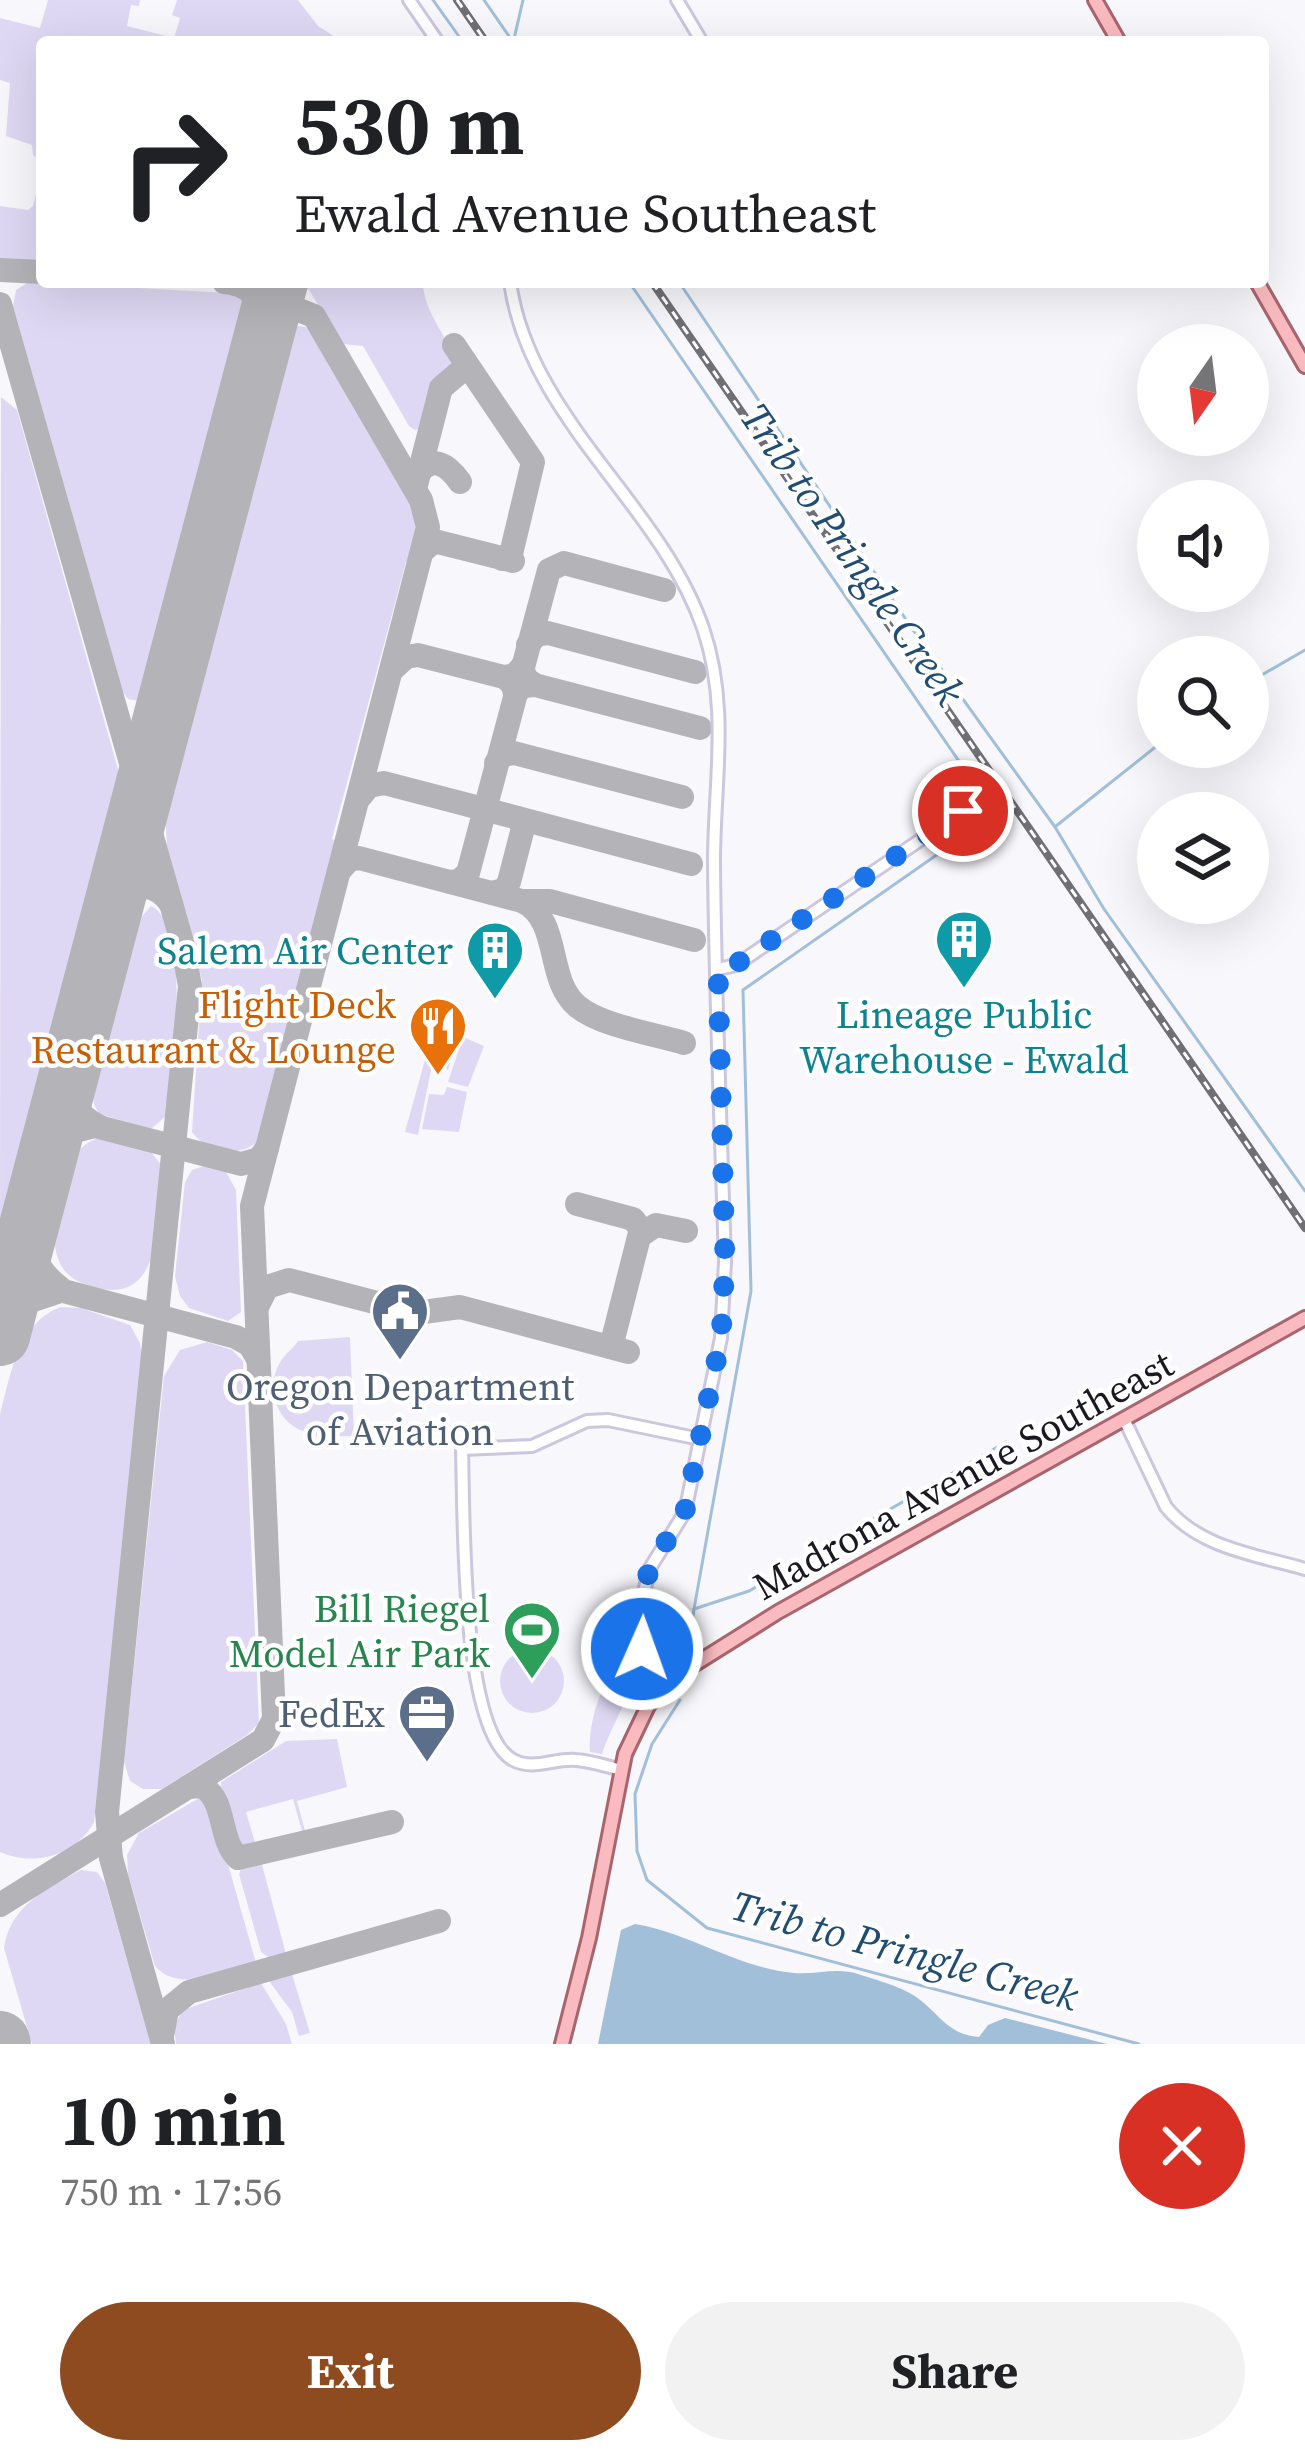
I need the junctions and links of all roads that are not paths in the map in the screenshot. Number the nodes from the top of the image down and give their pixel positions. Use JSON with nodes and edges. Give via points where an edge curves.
{"nodes":[{"id":1,"x":409,"y":0,"type":"edge"},
{"id":2,"x":677,"y":0,"type":"edge"},
{"id":3,"x":1095,"y":0,"type":"edge"},
{"id":4,"x":434,"y":36,"type":"edge"},
{"id":5,"x":698,"y":36,"type":"edge"},
{"id":6,"x":1116,"y":36,"type":"edge"},
{"id":7,"x":512,"y":288,"type":"edge"},
{"id":8,"x":1260,"y":288,"type":"edge"},
{"id":9,"x":1305,"y":366,"type":"edge"},
{"id":10,"x":963,"y":811,"type":"dead end"},
{"id":11,"x":718,"y":969,"type":"junction"},
{"id":12,"x":1305,"y":1318,"type":"edge"},
{"id":13,"x":1124,"y":1419,"type":"junction"},
{"id":14,"x":700,"y":1439,"type":"junction"},
{"id":15,"x":1305,"y":1569,"type":"edge"},
{"id":16,"x":644,"y":1592,"type":"junction"},
{"id":17,"x":682,"y":1670,"type":"junction"},
{"id":18,"x":652,"y":1700,"type":"junction"},
{"id":19,"x":621,"y":1770,"type":"junction"},
{"id":20,"x":562,"y":2044,"type":"edge"}],
"edges":[{"from":1,"to":4,"type":"street"},
{"from":2,"to":5,"type":"street"},
{"from":3,"to":6,"type":"main road"},
{"from":7,"to":11,"type":"street","via":[[545,382],[678,576],[706,638],[721,716]]},
{"from":8,"to":9,"type":"main road"},
{"from":10,"to":11,"type":"street"},
{"from":11,"to":14,"type":"street","via":[[723,1315]]},
{"from":12,"to":13,"type":"main road","name":"Madrona Avenue Southeast"},
{"from":13,"to":15,"type":"street","via":[[1176,1519],[1216,1544]]},
{"from":13,"to":17,"type":"main road","name":"Madrona Avenue Southeast"},
{"from":14,"to":16,"type":"street","via":[[685,1511]]},
{"from":14,"to":19,"type":"street","via":[[608,1420],[532,1446],[462,1450],[465,1586],[490,1732],[520,1763],[570,1760]]},
{"from":16,"to":17,"type":"street","via":[[651,1633]]},
{"from":16,"to":18,"type":"street","via":[[638,1611]]},
{"from":17,"to":18,"type":"main road","name":"Madrona Avenue Southeast"},
{"from":18,"to":19,"type":"main road"},
{"from":19,"to":20,"type":"main road"}]}
